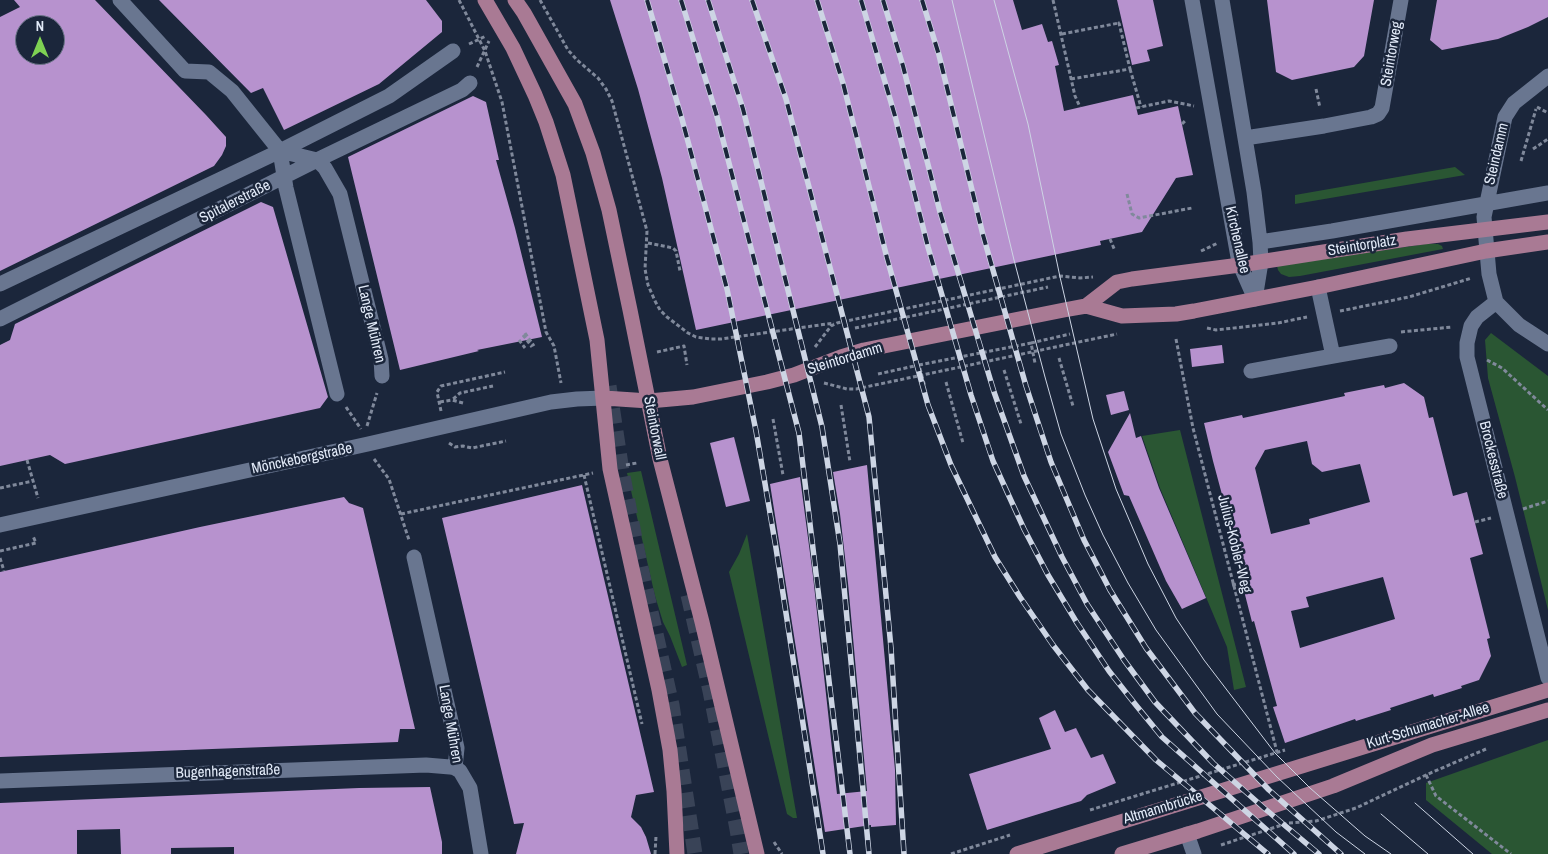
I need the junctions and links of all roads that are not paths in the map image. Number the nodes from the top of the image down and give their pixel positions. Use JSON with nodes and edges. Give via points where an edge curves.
{"nodes":[{"id":1,"x":120,"y":0,"type":"edge"},
{"id":2,"x":485,"y":0,"type":"edge"},
{"id":3,"x":515,"y":0,"type":"edge"},
{"id":4,"x":1192,"y":0,"type":"edge"},
{"id":5,"x":1222,"y":0,"type":"edge"},
{"id":6,"x":1401,"y":0,"type":"edge"},
{"id":7,"x":453,"y":51,"type":"road end"},
{"id":8,"x":1548,"y":76,"type":"edge"},
{"id":9,"x":470,"y":83,"type":"road end"},
{"id":10,"x":1244,"y":138,"type":"junction"},
{"id":11,"x":280,"y":150,"type":"junction"},
{"id":12,"x":317,"y":160,"type":"junction"},
{"id":13,"x":284,"y":177,"type":"junction"},
{"id":14,"x":1548,"y":193,"type":"edge"},
{"id":15,"x":1486,"y":204,"type":"junction"},
{"id":16,"x":1548,"y":222,"type":"edge"},
{"id":17,"x":1484,"y":230,"type":"junction"},
{"id":18,"x":1260,"y":242,"type":"junction"},
{"id":19,"x":1548,"y":242,"type":"edge"},
{"id":20,"x":1486,"y":252,"type":"junction"},
{"id":21,"x":1261,"y":262,"type":"junction"},
{"id":22,"x":1240,"y":265,"type":"junction"},
{"id":23,"x":0,"y":284,"type":"edge"},
{"id":24,"x":1318,"y":287,"type":"junction"},
{"id":25,"x":1255,"y":299,"type":"junction"},
{"id":26,"x":1496,"y":302,"type":"junction"},
{"id":27,"x":1086,"y":306,"type":"junction"},
{"id":28,"x":0,"y":319,"type":"edge"},
{"id":29,"x":1393,"y":339,"type":"road end"},
{"id":30,"x":1548,"y":344,"type":"edge"},
{"id":31,"x":1333,"y":356,"type":"junction"},
{"id":32,"x":1251,"y":371,"type":"dead end"},
{"id":33,"x":382,"y":376,"type":"road end"},
{"id":34,"x":337,"y":394,"type":"road end"},
{"id":35,"x":604,"y":398,"type":"junction"},
{"id":36,"x":649,"y":401,"type":"junction"},
{"id":37,"x":0,"y":525,"type":"edge"},
{"id":38,"x":414,"y":557,"type":"road end"},
{"id":39,"x":1548,"y":678,"type":"edge"},
{"id":40,"x":1548,"y":690,"type":"edge"},
{"id":41,"x":1548,"y":710,"type":"edge"},
{"id":42,"x":1308,"y":763,"type":"joint"},
{"id":43,"x":456,"y":768,"type":"junction"},
{"id":44,"x":0,"y":781,"type":"edge"},
{"id":45,"x":475,"y":820,"type":"junction"},
{"id":46,"x":1192,"y":833,"type":"junction"},
{"id":47,"x":470,"y":854,"type":"edge"},
{"id":48,"x":481,"y":854,"type":"edge"},
{"id":49,"x":677,"y":854,"type":"edge"},
{"id":50,"x":757,"y":854,"type":"edge"},
{"id":51,"x":1017,"y":854,"type":"edge"},
{"id":52,"x":1122,"y":854,"type":"edge"},
{"id":53,"x":1194,"y":854,"type":"edge"}],
"edges":[{"from":1,"to":11,"type":"street","via":[[185,71],[210,72],[232,91]]},
{"from":2,"to":35,"type":"main road","via":[[535,95],[563,175],[597,340]]},
{"from":3,"to":36,"type":"main road","name":"Steintorwall","via":[[575,104],[593,153],[609,210]]},
{"from":4,"to":22,"type":"street","name":"Kirchenallee"},
{"from":5,"to":10,"type":"street","name":"Kirchenallee"},
{"from":6,"to":10,"type":"street","name":"Steintorweg","via":[[1382,108],[1378,114]]},
{"from":7,"to":11,"type":"street","name":"Spitalerstraße","via":[[389,96]]},
{"from":8,"to":15,"type":"street","name":"Steindamm","via":[[1514,103],[1505,117]]},
{"from":9,"to":12,"type":"street","name":"Spitalerstraße","via":[[462,90]]},
{"from":10,"to":18,"type":"street","name":"Kirchenallee"},
{"from":11,"to":12,"type":"street"},
{"from":11,"to":13,"type":"street"},
{"from":11,"to":23,"type":"street","name":"Spitalerstraße"},
{"from":12,"to":13,"type":"street","name":"Spitalerstraße"},
{"from":12,"to":33,"type":"street","name":"Lange Mühren","via":[[340,194],[381,360]]},
{"from":13,"to":28,"type":"street","name":"Spitalerstraße"},
{"from":13,"to":34,"type":"street"},
{"from":14,"to":15,"type":"street","name":"Steintorplatz"},
{"from":15,"to":17,"type":"street","name":"Steindamm"},
{"from":15,"to":18,"type":"street","name":"Steintorplatz"},
{"from":16,"to":17,"type":"main road","name":"Steintorplatz"},
{"from":17,"to":20,"type":"street","name":"Steindamm"},
{"from":17,"to":21,"type":"main road","name":"Steintorplatz"},
{"from":18,"to":21,"type":"street","name":"Kirchenallee"},
{"from":19,"to":20,"type":"main road","name":"Steintorplatz"},
{"from":20,"to":24,"type":"main road","name":"Steintorplatz"},
{"from":20,"to":26,"type":"street"},
{"from":21,"to":22,"type":"main road","name":"Steintorplatz"},
{"from":21,"to":25,"type":"street","name":"Kirchenallee"},
{"from":22,"to":25,"type":"street","name":"Kirchenallee"},
{"from":22,"to":27,"type":"main road","name":"Steintordamm","via":[[1117,282]]},
{"from":24,"to":25,"type":"main road","name":"Steintorplatz"},
{"from":24,"to":31,"type":"street"},
{"from":25,"to":27,"type":"main road","name":"Steintordamm","via":[[1194,311],[1122,316]]},
{"from":26,"to":30,"type":"street","via":[[1519,325]]},
{"from":26,"to":39,"type":"street","name":"Brockesstraße","via":[[1471,326],[1467,357]]},
{"from":27,"to":36,"type":"main road","name":"Steintordamm","via":[[864,350],[794,375],[731,389]]},
{"from":29,"to":31,"type":"street"},
{"from":31,"to":32,"type":"street"},
{"from":35,"to":36,"type":"main road","name":"Steintordamm"},
{"from":35,"to":37,"type":"street","name":"Mönckebergstraße","via":[[551,402]]},
{"from":35,"to":49,"type":"main road","via":[[610,468],[670,750]]},
{"from":36,"to":50,"type":"main road","name":"Steintorwall","via":[[660,459]]},
{"from":38,"to":43,"type":"street","name":"Lange Mühren","via":[[457,748]]},
{"from":40,"to":42,"type":"main road","name":"Kurt-Schumacher-Allee"},
{"from":41,"to":46,"type":"main road","name":"Kurt-Schumacher-Allee","via":[[1432,745],[1333,786]]},
{"from":42,"to":51,"type":"main road","name":"Altmannbrücke"},
{"from":43,"to":44,"type":"street","name":"Bugenhagenstraße","via":[[426,765]]},
{"from":43,"to":45,"type":"street","name":"Lange Mühren","via":[[470,788]]},
{"from":45,"to":47,"type":"street","name":"Lange Mühren"},
{"from":45,"to":48,"type":"street","name":"Lange Mühren"},
{"from":46,"to":52,"type":"main road"},
{"from":46,"to":53,"type":"street"}]}
